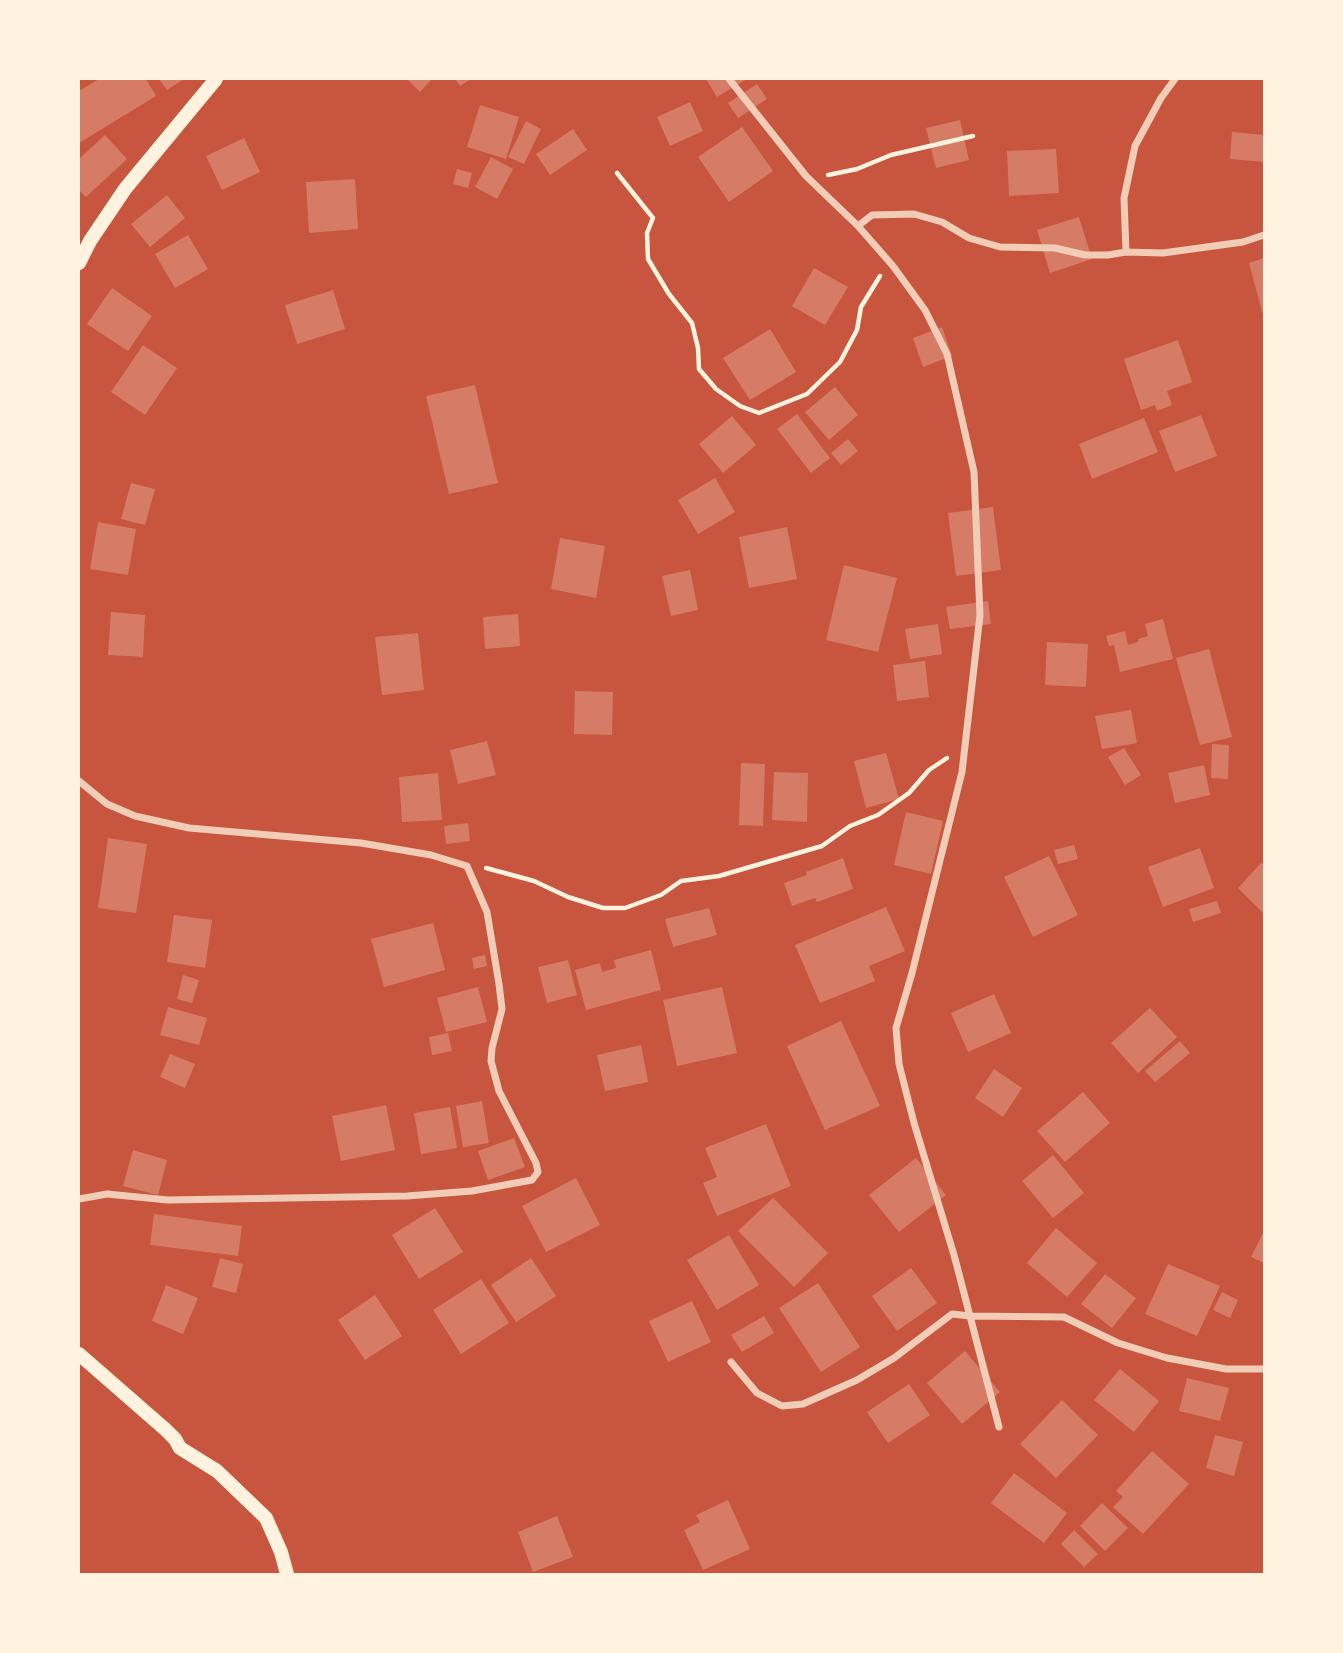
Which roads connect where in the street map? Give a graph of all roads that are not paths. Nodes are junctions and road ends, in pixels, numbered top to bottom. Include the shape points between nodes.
1 (216, 79) edge
2 (729, 79) edge
3 (1175, 79) edge
4 (858, 226) junction
5 (1264, 235) edge
6 (1126, 252) junction
7 (79, 262) edge
8 (79, 781) edge
9 (79, 1199) edge
10 (970, 1316) junction
11 (79, 1354) edge
12 (731, 1362) dead end
13 (1264, 1369) edge
14 (999, 1427) dead end
15 (286, 1574) edge

1 - 7 main road via 125,189
2 - 4 street via 806,176
3 - 6 street via 1135,146 1124,198
4 - 6 street via 872,215 914,214 1000,247 1055,248 1085,255
4 - 10 street via 925,310 947,354 974,472 980,615 962,772 896,1028 914,1123
5 - 6 street via 1163,253
8 - 9 street via 107,804 135,816 189,828 361,843 467,866 486,912 499,984 502,1009 491,1061 499,1091 537,1172 532,1180 407,1196 167,1200 107,1194
10 - 12 street via 952,1314 857,1380 803,1404 782,1406 757,1393
10 - 13 street via 1064,1317 1118,1343 1167,1358 1226,1369
10 - 14 street
11 - 15 main road via 175,1438 180,1448 217,1471 266,1518

